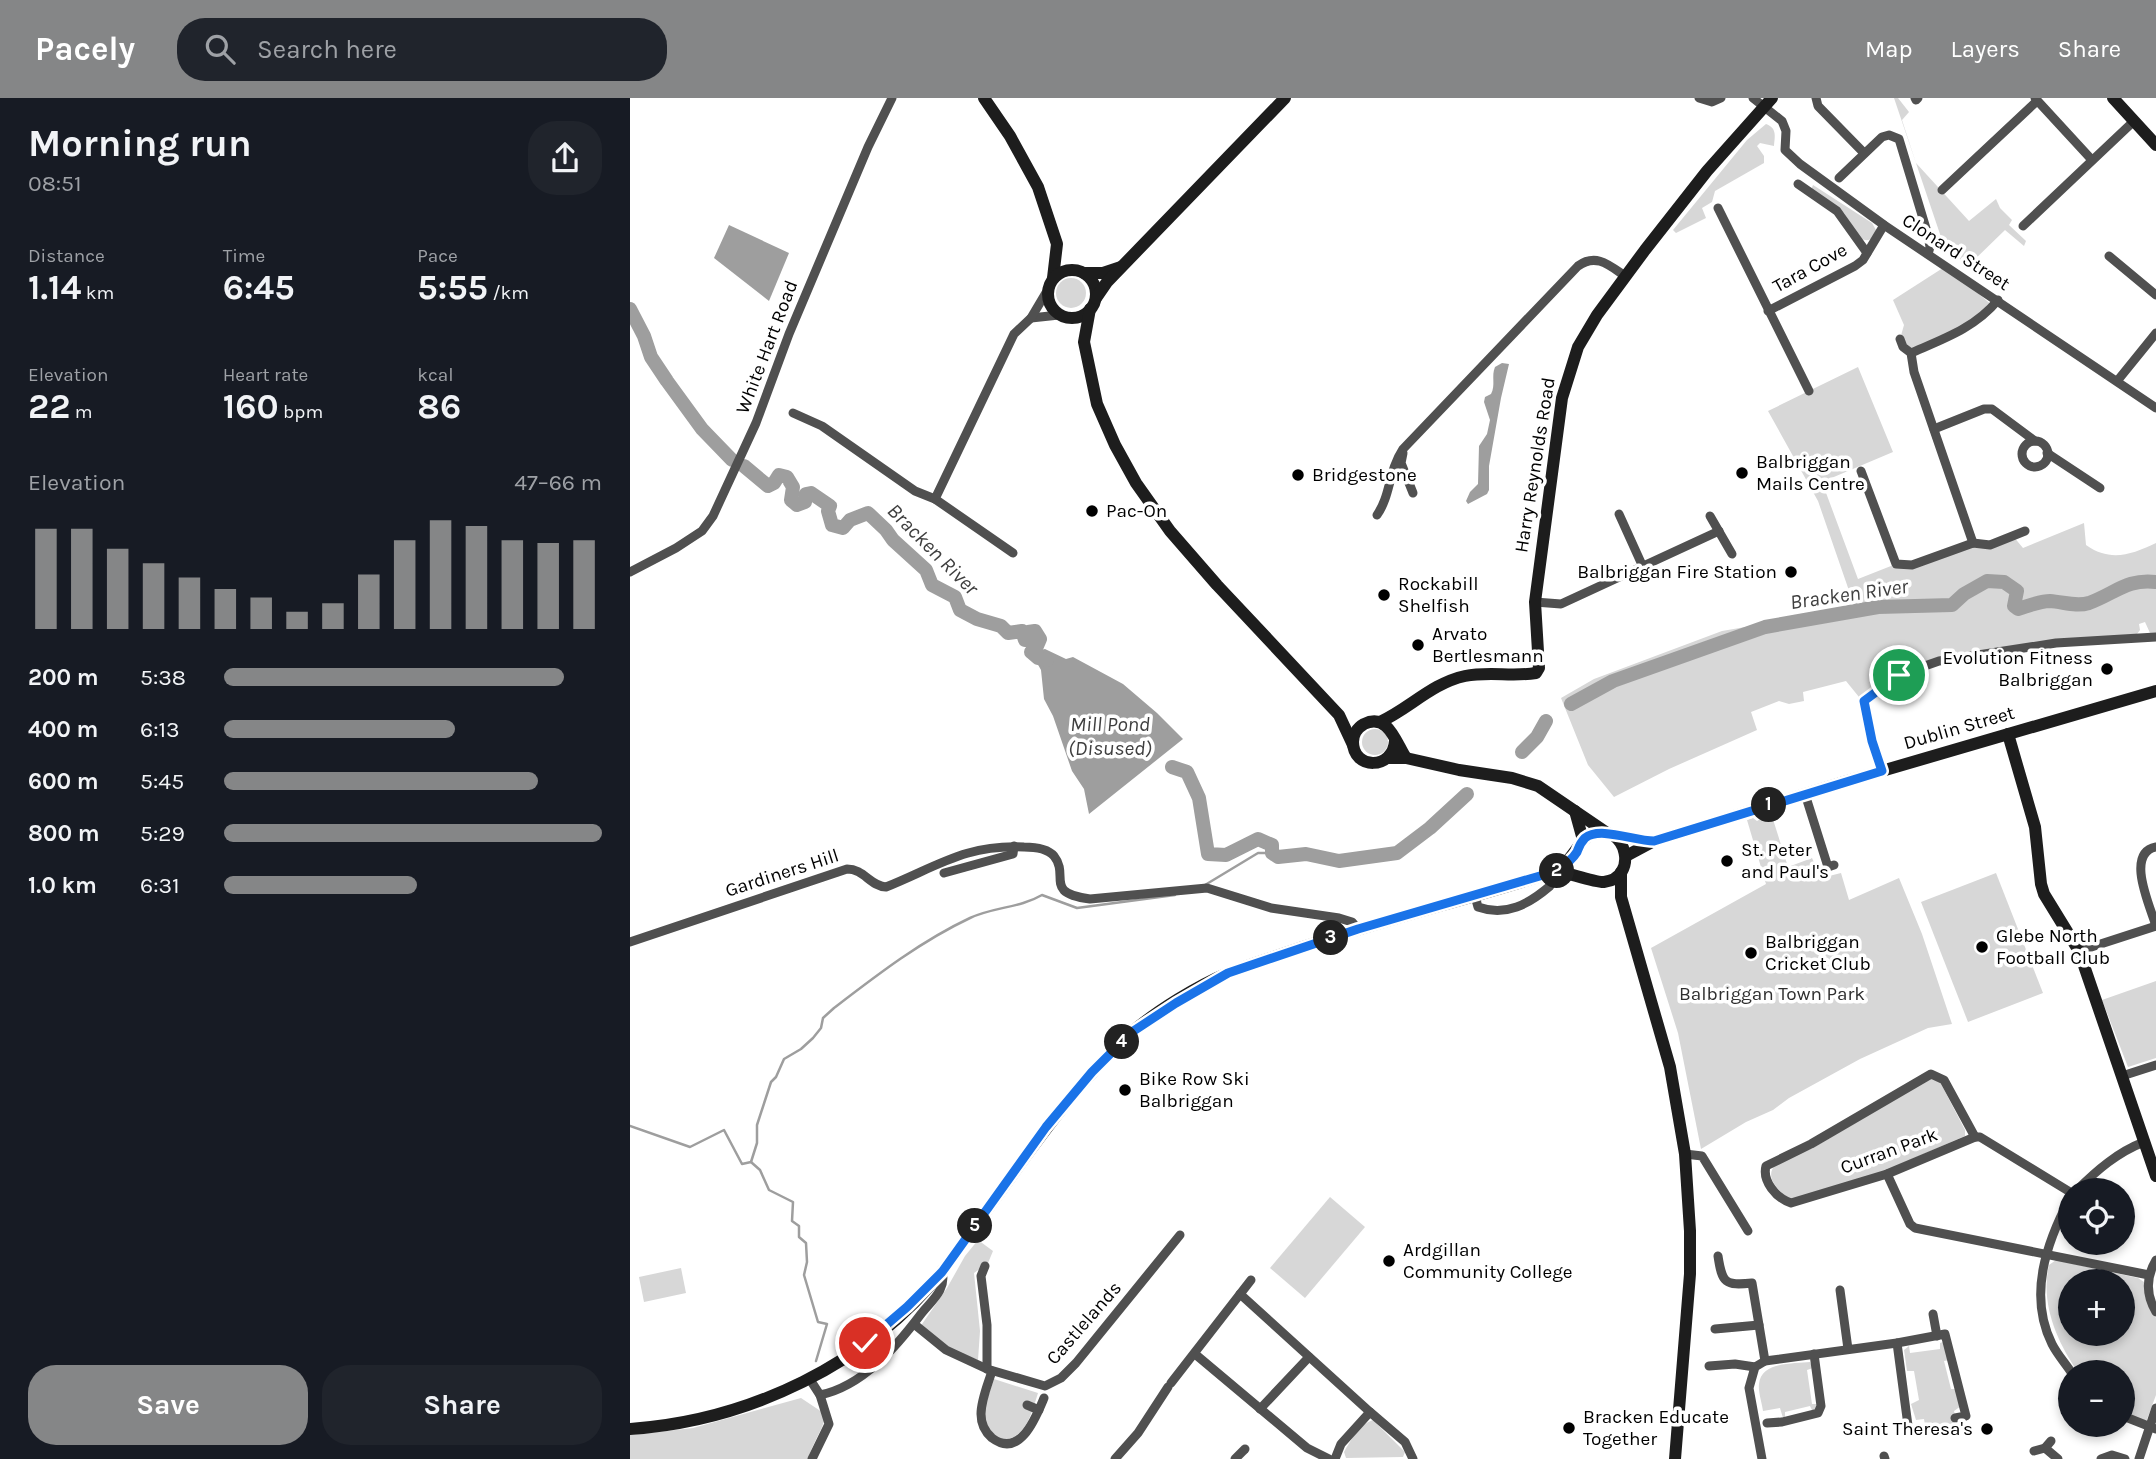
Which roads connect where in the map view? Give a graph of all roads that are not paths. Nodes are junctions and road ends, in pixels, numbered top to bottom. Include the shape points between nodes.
1 (892, 98) edge
2 (984, 98) edge
3 (1285, 98) edge
4 (1699, 98) edge
5 (1721, 98) edge
6 (1753, 98) edge
7 (1816, 98) edge
8 (2113, 98) edge
9 (2036, 99) edge
10 (1768, 102) edge
11 (2134, 121) junction
12 (2156, 145) edge
13 (1864, 153) junction
14 (2092, 160) junction
15 (1839, 178) dead end
16 (1798, 184) dead end
17 (1942, 190) dead end
18 (1718, 208) dead end
19 (1884, 225) junction
20 (2023, 226) dead end
21 (1057, 244) junction
22 (1867, 253) junction
23 (1928, 254) junction
24 (2109, 256) dead end
25 (1125, 265) junction
26 (1081, 271) junction
27 (1625, 276) junction
28 (1053, 278) junction
29 (1047, 291) junction
30 (2156, 295) edge
31 (1998, 300) junction
32 (1093, 304) junction
33 (1768, 311) junction
34 (1064, 316) junction
35 (1031, 318) junction
36 (2156, 333) edge
37 (1900, 339) dead end
38 (1084, 342) junction
39 (1910, 353) junction
40 (2118, 380) junction
41 (1809, 391) dead end
42 (2156, 408) edge
43 (793, 413) dead end
44 (1934, 429) junction
45 (2035, 442) junction
46 (1405, 448) junction
47 (2048, 453) junction
48 (1861, 471) dead end
49 (2100, 488) dead end
50 (1413, 493) dead end
51 (934, 499) junction
52 (1619, 514) dead end
53 (1377, 515) dead end
54 (1710, 516) dead end
55 (1719, 531) junction
56 (2025, 531) dead end
57 (1973, 543) junction
58 (1013, 553) dead end
59 (1732, 554) dead end
60 (1643, 567) junction
61 (630, 572) edge
62 (1535, 602) junction
63 (2143, 625) dead end
64 (2156, 637) edge
65 (2145, 638) junction
66 (2156, 691) edge
67 (1398, 714) junction
68 (1339, 715) junction
69 (1380, 722) junction
70 (1366, 723) junction
71 (2008, 734) junction
72 (1394, 738) junction
73 (1353, 745) junction
74 (1388, 758) junction
75 (1406, 758) junction
76 (1882, 771) junction
77 (1805, 794) junction
78 (1575, 811) junction
79 (1611, 835) junction
80 (1654, 841) junction
81 (1014, 846) junction
82 (1580, 846) junction
83 (2156, 847) edge
84 (1626, 856) junction
85 (1834, 865) dead end
86 (1553, 872) junction
87 (1621, 872) junction
88 (944, 873) dead end
89 (1587, 878) junction
90 (1601, 882) junction
91 (1475, 896) junction
92 (1624, 908) junction
93 (2156, 926) edge
94 (1358, 929) junction
95 (630, 942) edge
96 (2079, 951) junction
97 (2156, 1065) edge
98 (2122, 1076) junction
99 (1975, 1137) junction
100 (2144, 1142) junction
101 (1685, 1154) junction
102 (1887, 1174) junction
103 (2156, 1176) edge
104 (2091, 1178) edge
105 (2058, 1185) edge
106 (2058, 1220) edge
107 (1748, 1231) dead end
108 (1180, 1234) dead end
109 (2045, 1254) junction
110 (1718, 1256) dead end
111 (2156, 1260) edge
112 (942, 1272) junction
113 (979, 1272) dead end
114 (2149, 1275) junction
115 (1251, 1280) dead end
116 (1840, 1290) dead end
117 (1240, 1294) junction
118 (2156, 1311) edge
119 (1933, 1314) dead end
120 (914, 1324) junction
121 (1759, 1325) junction
122 (1715, 1329) dead end
123 (1937, 1336) junction
124 (1897, 1343) junction
125 (1848, 1349) junction
126 (1195, 1354) junction
127 (1814, 1354) junction
128 (1309, 1357) junction
129 (2063, 1360) edge
130 (1765, 1361) junction
131 (1709, 1366) dead end
132 (1755, 1367) junction
133 (989, 1370) junction
134 (810, 1378) junction
135 (820, 1395) junction
136 (1044, 1398) dead end
137 (1027, 1405) dead end
138 (2156, 1408) edge
139 (1260, 1409) junction
140 (1039, 1410) junction
141 (1370, 1412) junction
142 (1955, 1418) dead end
143 (2135, 1421) edge
144 (1767, 1423) dead end
145 (2153, 1428) edge
146 (630, 1429) edge
147 (1920, 1430) dead end
148 (1245, 1449) dead end
149 (2034, 1451) dead end
150 (812, 1459) edge
151 (1115, 1459) edge
152 (1236, 1459) edge
153 (1329, 1459) edge
154 (1335, 1459) edge
155 (1413, 1459) edge
156 (1675, 1459) edge
157 (1762, 1459) edge
158 (2059, 1459) edge
159 (2101, 1459) edge
160 (2124, 1459) edge
161 (2139, 1459) edge

1 - 61 street, White Hart Road via 713,516 702,531
2 - 21 street via 1033,177
3 - 25 street
4 - 5 street via 1707,102
6 - 10 street, Clonard Street
7 - 13 street via 1818,106
8 - 11 street
9 - 14 street
9 - 17 street via 1955,183
10 - 19 street, Clonard Street via 1785,126 1788,155
10 - 27 street, Harry Reynolds Road
11 - 12 street
11 - 14 street
13 - 15 street
13 - 23 street via 1886,135 1899,139 1928,235
14 - 20 street
16 - 22 street, Tara Cove via 1838,211
18 - 33 street, Tara Cove
19 - 22 street, Tara Cove
19 - 23 street, Clonard Street
21 - 26 street
21 - 28 street
22 - 33 street, Tara Cove via 1855,266
23 - 31 street, Clonard Street
24 - 30 street
25 - 26 street via 1103,273
25 - 32 street
26 - 28 street via 1065,270
26 - 32 street via 1094,284
27 - 46 street via 1600,260 1578,266
27 - 62 street, Harry Reynolds Road via 1584,335 1566,378
28 - 29 street
29 - 34 street via 1050,304
29 - 35 street
31 - 39 street via 1971,326
31 - 40 street, Clonard Street
32 - 34 street via 1080,317
32 - 38 street
33 - 41 street, Tara Cove
34 - 35 street
34 - 38 street
35 - 51 street via 1014,334
36 - 40 street
37 - 39 street
38 - 68 street via 1097,404 1136,483 1217,585
39 - 44 street
40 - 42 street, Clonard Street
43 - 51 street via 822,426 915,491
44 - 45 street via 1992,409
44 - 57 street
45 - 47 street via 2042,443
45 - 47 street via 2024,448 2026,464 2038,466
46 - 50 street via 1401,463
46 - 53 street via 1392,467 1387,496
47 - 49 street
48 - 57 street via 1896,564 1912,565
51 - 58 street
52 - 60 street
54 - 55 street
55 - 59 street
55 - 60 street
56 - 57 street via 1990,545
60 - 62 street via 1561,604
62 - 67 street, Harry Reynolds Road via 1536,673 1463,677 1422,695
63 - 65 street
64 - 65 street
65 - 76 street via 2056,643 1939,661 1899,675 1864,701
66 - 71 street, Dublin Street
67 - 69 street, Harry Reynolds Road
67 - 72 street
68 - 70 street
68 - 73 street
69 - 70 street
69 - 72 street
70 - 73 street via 1356,732
71 - 76 street, Dublin Street
71 - 96 street via 2035,827 2044,894
72 - 74 street
72 - 75 street
73 - 74 street via 1364,761 1377,763
74 - 75 street
75 - 78 street via 1538,786
76 - 77 street, Dublin Street
77 - 80 street, Dublin Street
77 - 85 street via 1828,867
78 - 79 street
78 - 82 street
79 - 80 street, Dublin Street
79 - 82 street via 1594,833
79 - 84 street
80 - 84 street, Dublin Street
81 - 88 street via 1013,853
81 - 94 street, Gardiners Hill via 1047,851 1055,857 1062,887 1074,897 1090,900 1204,888 1271,908 1339,918
81 - 95 street, Gardiners Hill via 973,850 886,887 872,883 862,872 847,869
82 - 86 street via 1567,864
82 - 89 street via 1578,867
83 - 93 street via 2140,858 2139,870
84 - 87 street
86 - 89 street
86 - 91 street
86 - 91 street via 1550,886 1520,907 1485,909 1478,907
87 - 90 street
87 - 92 street
89 - 90 street
90 - 92 street
91 - 94 street
92 - 101 street via 1670,1067
93 - 96 street
94 - 112 street via 1228,973 1132,1032 1046,1127
96 - 98 street
97 - 98 street
98 - 100 street
99 - 102 street, Curran Park
99 - 102 street, Curran Park via 1944,1080 1931,1074 1811,1144 1774,1160 1765,1173 1772,1190 1791,1203
99 - 105 street
100 - 103 street
100 - 104 street via 2130,1147
101 - 107 street via 1702,1156
101 - 156 street via 1690,1274
102 - 109 street via 1915,1228
106 - 109 street
108 - 133 street, Castlelands via 1061,1378 1045,1386
109 - 114 street
109 - 129 street via 2040,1303 2052,1344
110 - 121 street via 1725,1281 1752,1283
111 - 114 street
112 - 120 street via 940,1291
112 - 134 street via 886,1326
113 - 133 street
114 - 118 street via 2150,1299
115 - 117 street
116 - 125 street
117 - 126 street
117 - 128 street
119 - 123 street
120 - 133 street, Castlelands via 946,1350
120 - 135 street via 870,1369 842,1388
121 - 122 street
121 - 130 street
123 - 124 street
123 - 142 street via 1945,1334 1966,1416
124 - 125 street
124 - 147 street via 1909,1433
125 - 127 street
126 - 139 street
126 - 151 street
127 - 130 street
127 - 144 street via 1818,1413
128 - 139 street
128 - 141 street
130 - 132 street
131 - 132 street
132 - 157 street via 1749,1388
133 - 140 street via 981,1414 993,1439 1010,1444 1020,1440
134 - 135 street
134 - 146 street via 732,1410 671,1425
135 - 150 street via 829,1424
136 - 140 street
137 - 140 street
138 - 145 street
139 - 153 street via 1307,1448
141 - 154 street via 1341,1444
141 - 155 street via 1405,1442
143 - 145 street
145 - 161 street
148 - 152 street
149 - 158 street via 2048,1445
159 - 160 street via 2112,1455

